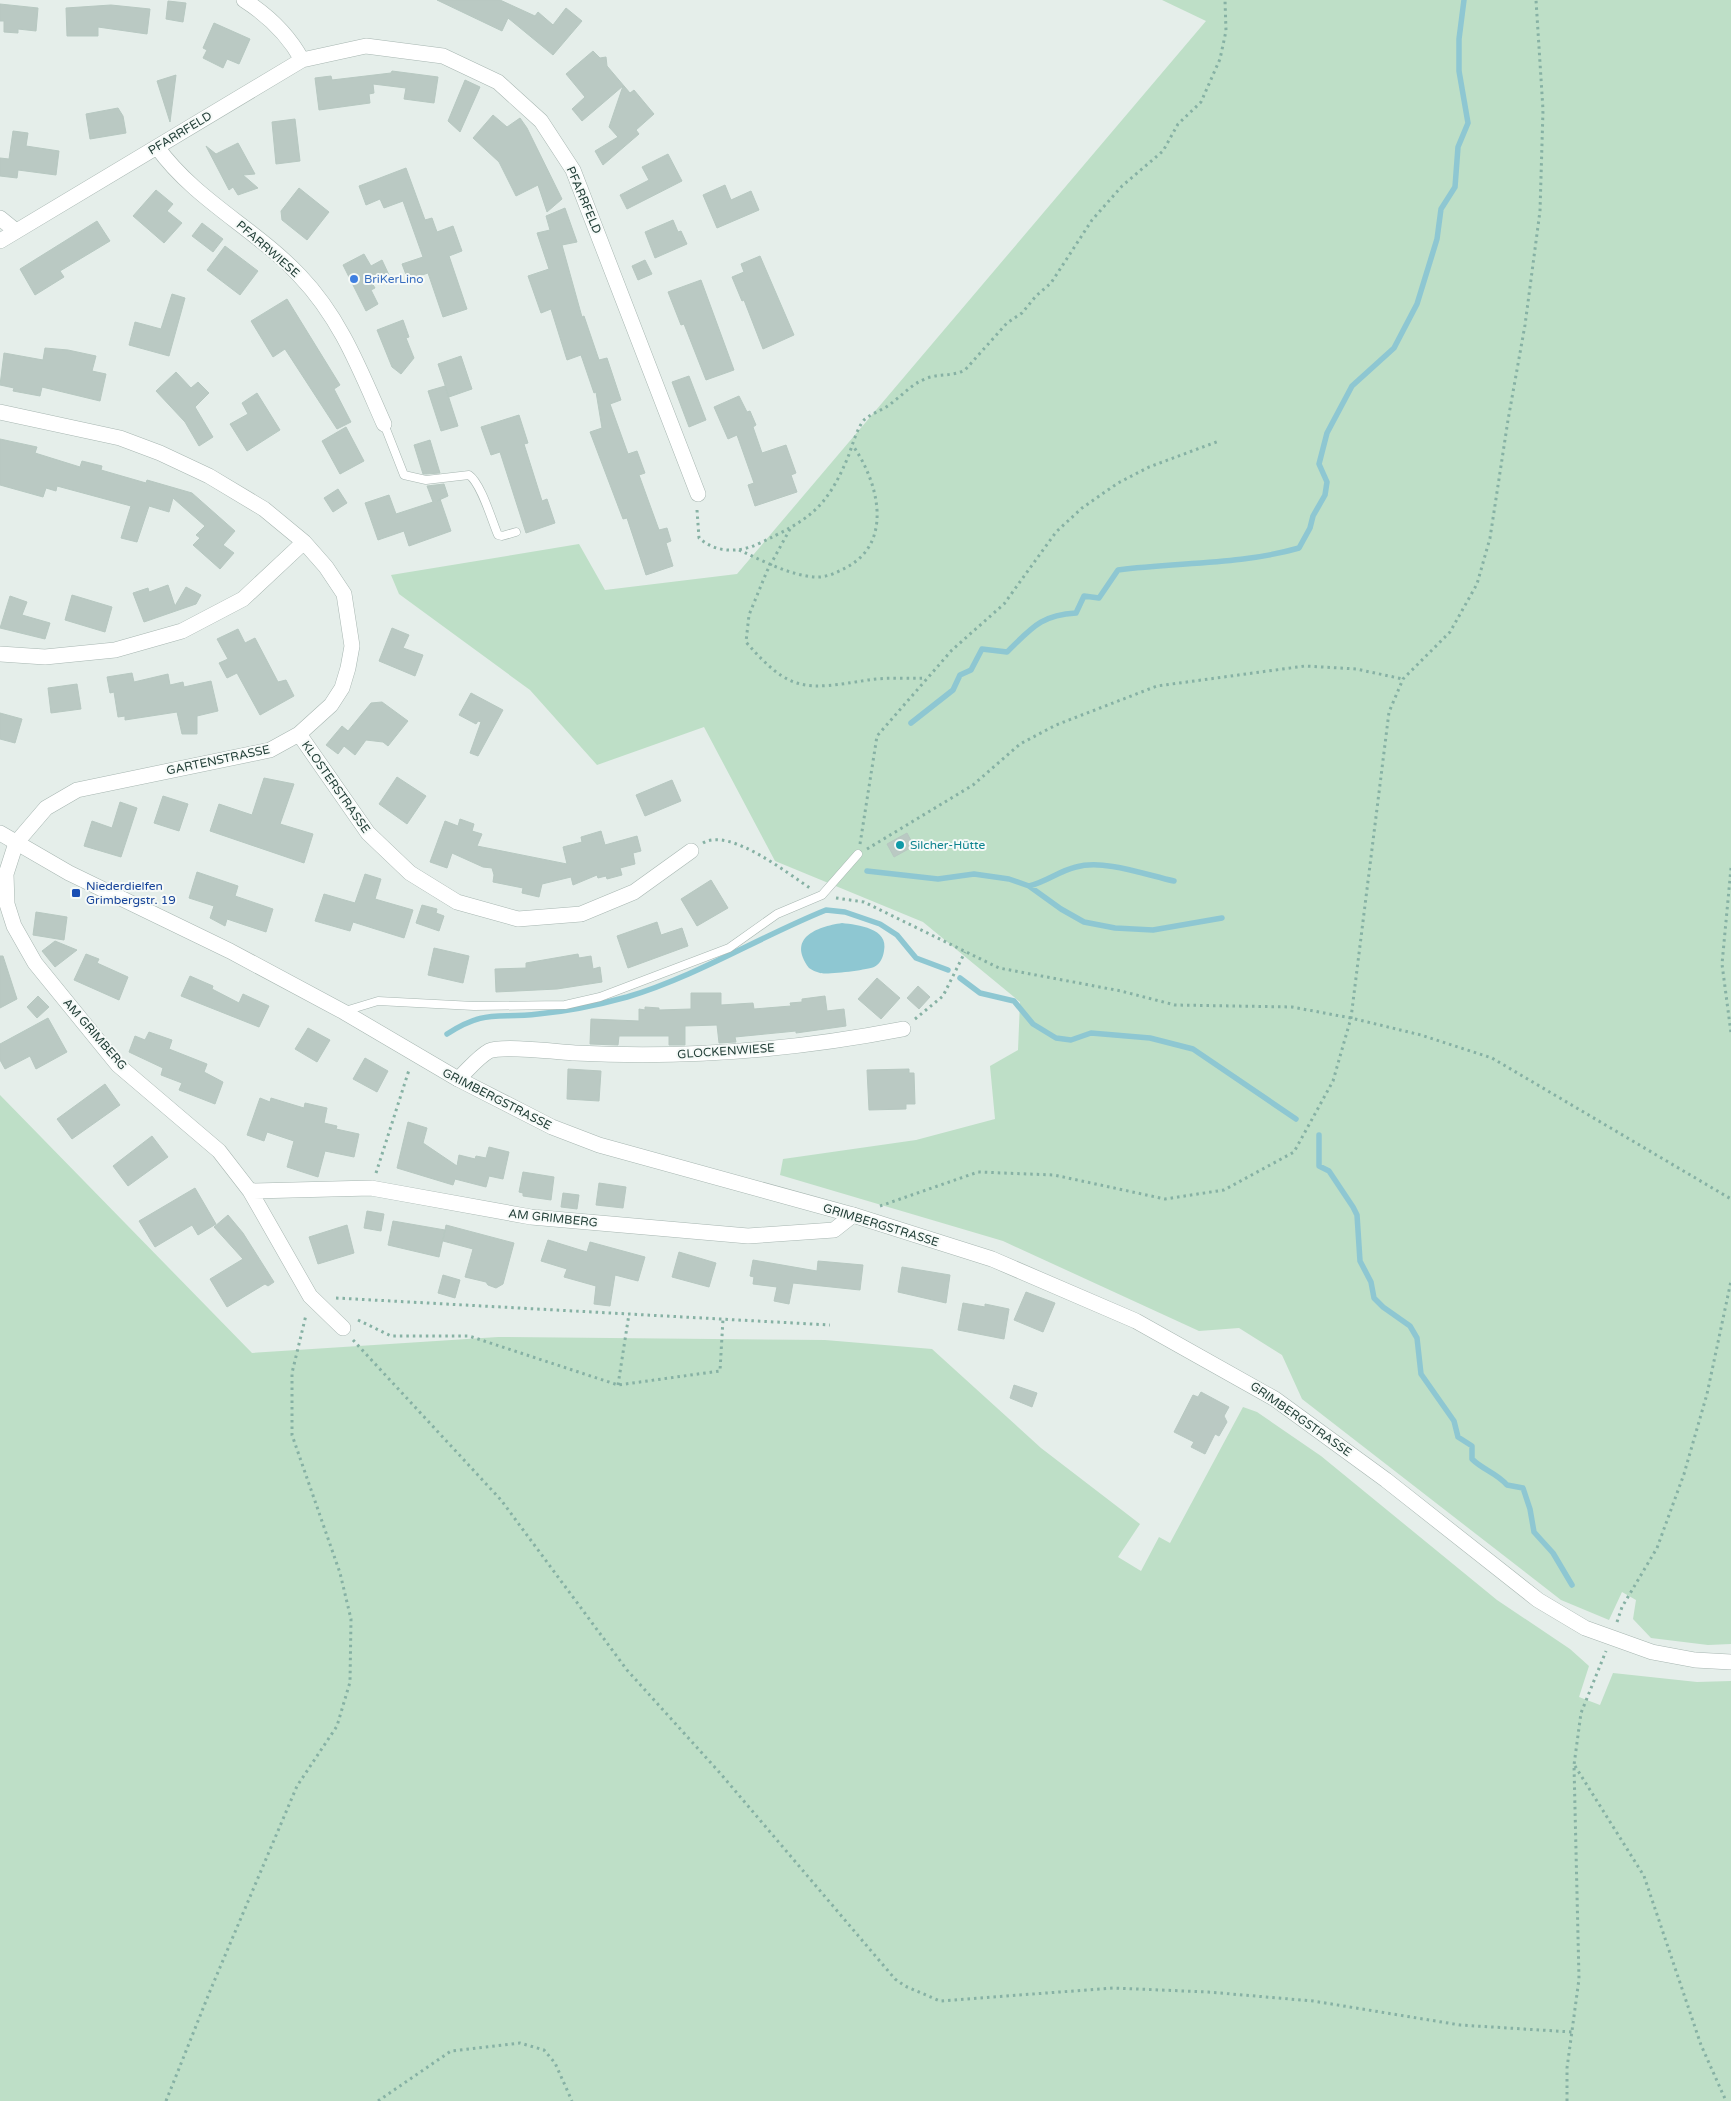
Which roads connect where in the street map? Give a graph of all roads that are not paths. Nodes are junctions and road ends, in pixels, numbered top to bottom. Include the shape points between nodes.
1 (244, 0) edge
2 (302, 60) junction
3 (157, 147) junction
4 (0, 218) edge
5 (16, 231) junction
6 (0, 241) edge
7 (0, 412) edge
8 (384, 424) joint
9 (698, 494) road end
10 (516, 532) dead end
11 (304, 542) junction
12 (0, 654) edge
13 (299, 734) junction
14 (0, 833) edge
15 (16, 843) junction
16 (691, 851) road end
17 (858, 854) road end
18 (344, 1012) junction
19 (903, 1029) road end
20 (458, 1079) junction
21 (250, 1191) junction
22 (853, 1215) junction
23 (347, 1322) road end
24 (1731, 1662) edge

1 - 2 street via 278,24
2 - 3 street, PFARRFELD
2 - 9 street, PFARRFELD via 366,46 443,56 498,82 541,121 574,170
3 - 5 street, PFARRFELD
3 - 8 street, PFARRWIESE via 188,184 286,262 314,292 344,334
4 - 5 street
5 - 6 street, PFARRFELD
7 - 11 street, GARTENSTRASSE via 120,438 160,452 209,476 264,510
8 - 10 lane via 404,475 426,480 469,475 498,535
11 - 12 street via 243,599 182,631 115,650 45,656
11 - 13 street, GARTENSTRASSE via 344,594 352,646 342,688 331,705
13 - 15 street, GARTENSTRASSE via 270,750 77,790 46,808
13 - 16 street, KLOSTERSTRASSE via 368,833 410,873 457,902 518,918 581,914 634,892
14 - 15 street, GRIMBERGSTRASSE
15 - 18 street, GRIMBERGSTRASSE via 68,873 230,951
15 - 21 street, AM GRIMBERG via 6,874 8,904 14,926 35,963 118,1065 219,1151
17 - 18 lane via 822,896 777,914 729,948 600,997 565,1006 378,1001
18 - 20 street, GRIMBERGSTRASSE
19 - 20 street, GLOCKENWIESE via 845,1040 735,1053 628,1056 517,1049 489,1051
20 - 22 street, GRIMBERGSTRASSE via 552,1127 599,1145
21 - 22 street, AM GRIMBERG via 371,1188 531,1217 748,1236 834,1230
21 - 23 street, AM GRIMBERG via 310,1296
22 - 24 street, GRIMBERGSTRASSE via 992,1259 1136,1321 1239,1377 1275,1399 1386,1480 1538,1600 1585,1628 1652,1652 1695,1660

